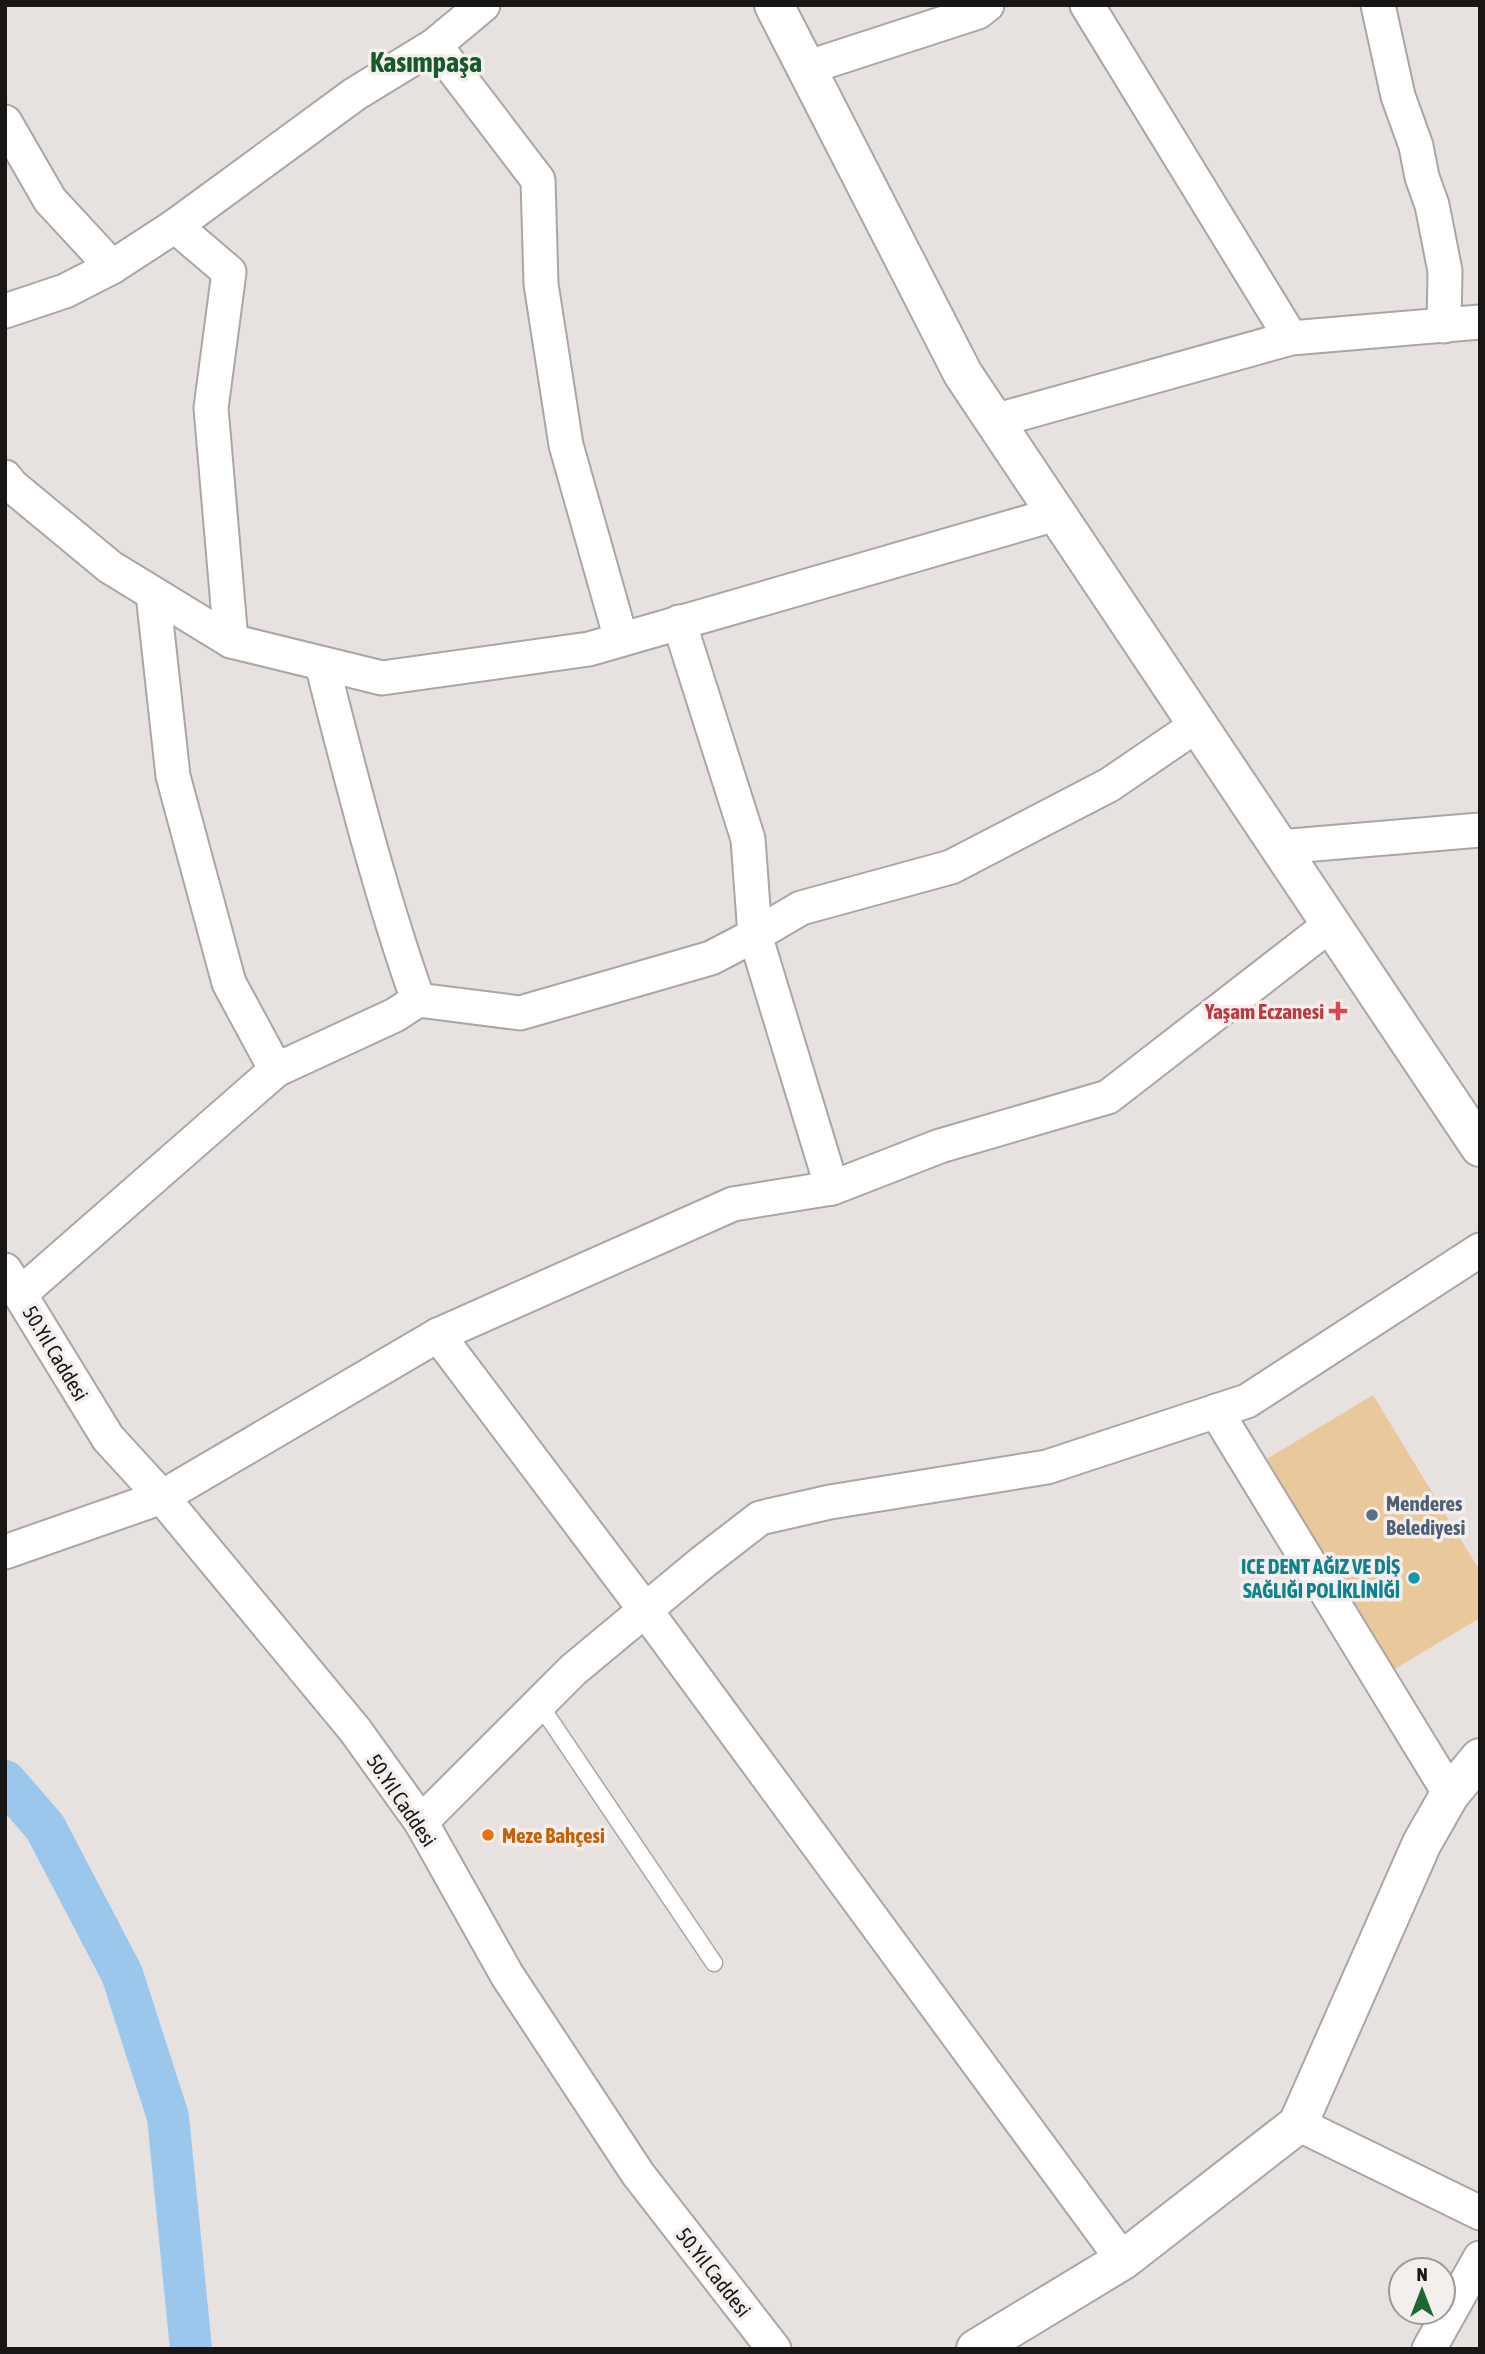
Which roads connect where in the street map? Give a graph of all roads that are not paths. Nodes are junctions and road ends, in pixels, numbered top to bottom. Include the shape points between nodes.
1 (483, 5) edge
2 (774, 5) edge
3 (987, 5) edge
4 (1087, 5) edge
5 (1378, 5) edge
6 (435, 45) junction
7 (806, 68) junction
8 (5, 122) edge
9 (175, 226) junction
10 (112, 267) junction
11 (5, 310) edge
12 (1480, 323) edge
13 (1444, 326) junction
14 (1292, 338) junction
15 (994, 421) junction
16 (5, 477) edge
17 (1056, 514) junction
18 (153, 594) junction
19 (679, 622) junction
20 (621, 639) junction
21 (231, 641) junction
22 (322, 664) junction
23 (1197, 725) junction
24 (1480, 830) edge
25 (1279, 847) junction
26 (1331, 924) junction
27 (755, 935) junction
28 (418, 1000) junction
29 (276, 1070) junction
30 (1480, 1147) edge
31 (832, 1188) junction
32 (1480, 1250) edge
33 (12, 1282) edge
34 (438, 1335) junction
35 (1216, 1411) junction
36 (162, 1497) junction
37 (5, 1552) edge
38 (646, 1611) junction
39 (540, 1704) junction
40 (1480, 1758) edge
41 (1450, 1794) junction
42 (421, 1822) junction
43 (714, 1963) dead end
44 (1298, 2124) junction
45 (1480, 2213) edge
46 (1480, 2258) edge
47 (1123, 2260) junction
48 (774, 2349) edge
49 (976, 2349) edge
50 (1429, 2349) edge

1 - 6 street
2 - 7 main road
3 - 7 street via 978,12
4 - 14 street
5 - 13 street via 1398,96 1432,205 1445,271
6 - 9 street via 355,94
6 - 20 street via 538,180 541,284 566,444
7 - 15 main road via 963,374
8 - 10 street via 50,200
9 - 10 street
9 - 21 street via 229,272 211,408
10 - 11 street via 65,290
12 - 13 street
13 - 14 street
14 - 15 street
15 - 17 main road
16 - 18 street via 110,567
17 - 19 street
17 - 23 main road
18 - 21 street
18 - 29 street via 176,789 229,983
19 - 20 street
19 - 27 street via 748,839
20 - 22 street via 589,649 382,678
21 - 22 street
22 - 28 street via 360,811
23 - 25 main road
23 - 27 street via 1109,785 951,867 801,908
24 - 25 street
25 - 26 main road
26 - 30 main road
26 - 31 street via 1108,1097 940,1146
27 - 28 street via 711,958 520,1013
27 - 31 street
28 - 29 street
29 - 33 street
31 - 34 street via 733,1204
32 - 35 street via 1247,1401
33 - 36 street, 50.Yıl Caddesi via 108,1438
34 - 36 street
34 - 38 street
35 - 38 street via 1046,1467 760,1518
35 - 41 street
36 - 37 street
36 - 42 street, 50.Yıl Caddesi via 355,1730
38 - 39 street via 573,1670
38 - 47 street
39 - 42 street
39 - 43 lane
40 - 41 main road
41 - 44 main road via 1422,1843
42 - 48 street, 50.Yıl Caddesi via 507,1975 638,2174
44 - 45 street
44 - 47 main road
46 - 50 street
47 - 49 main road

